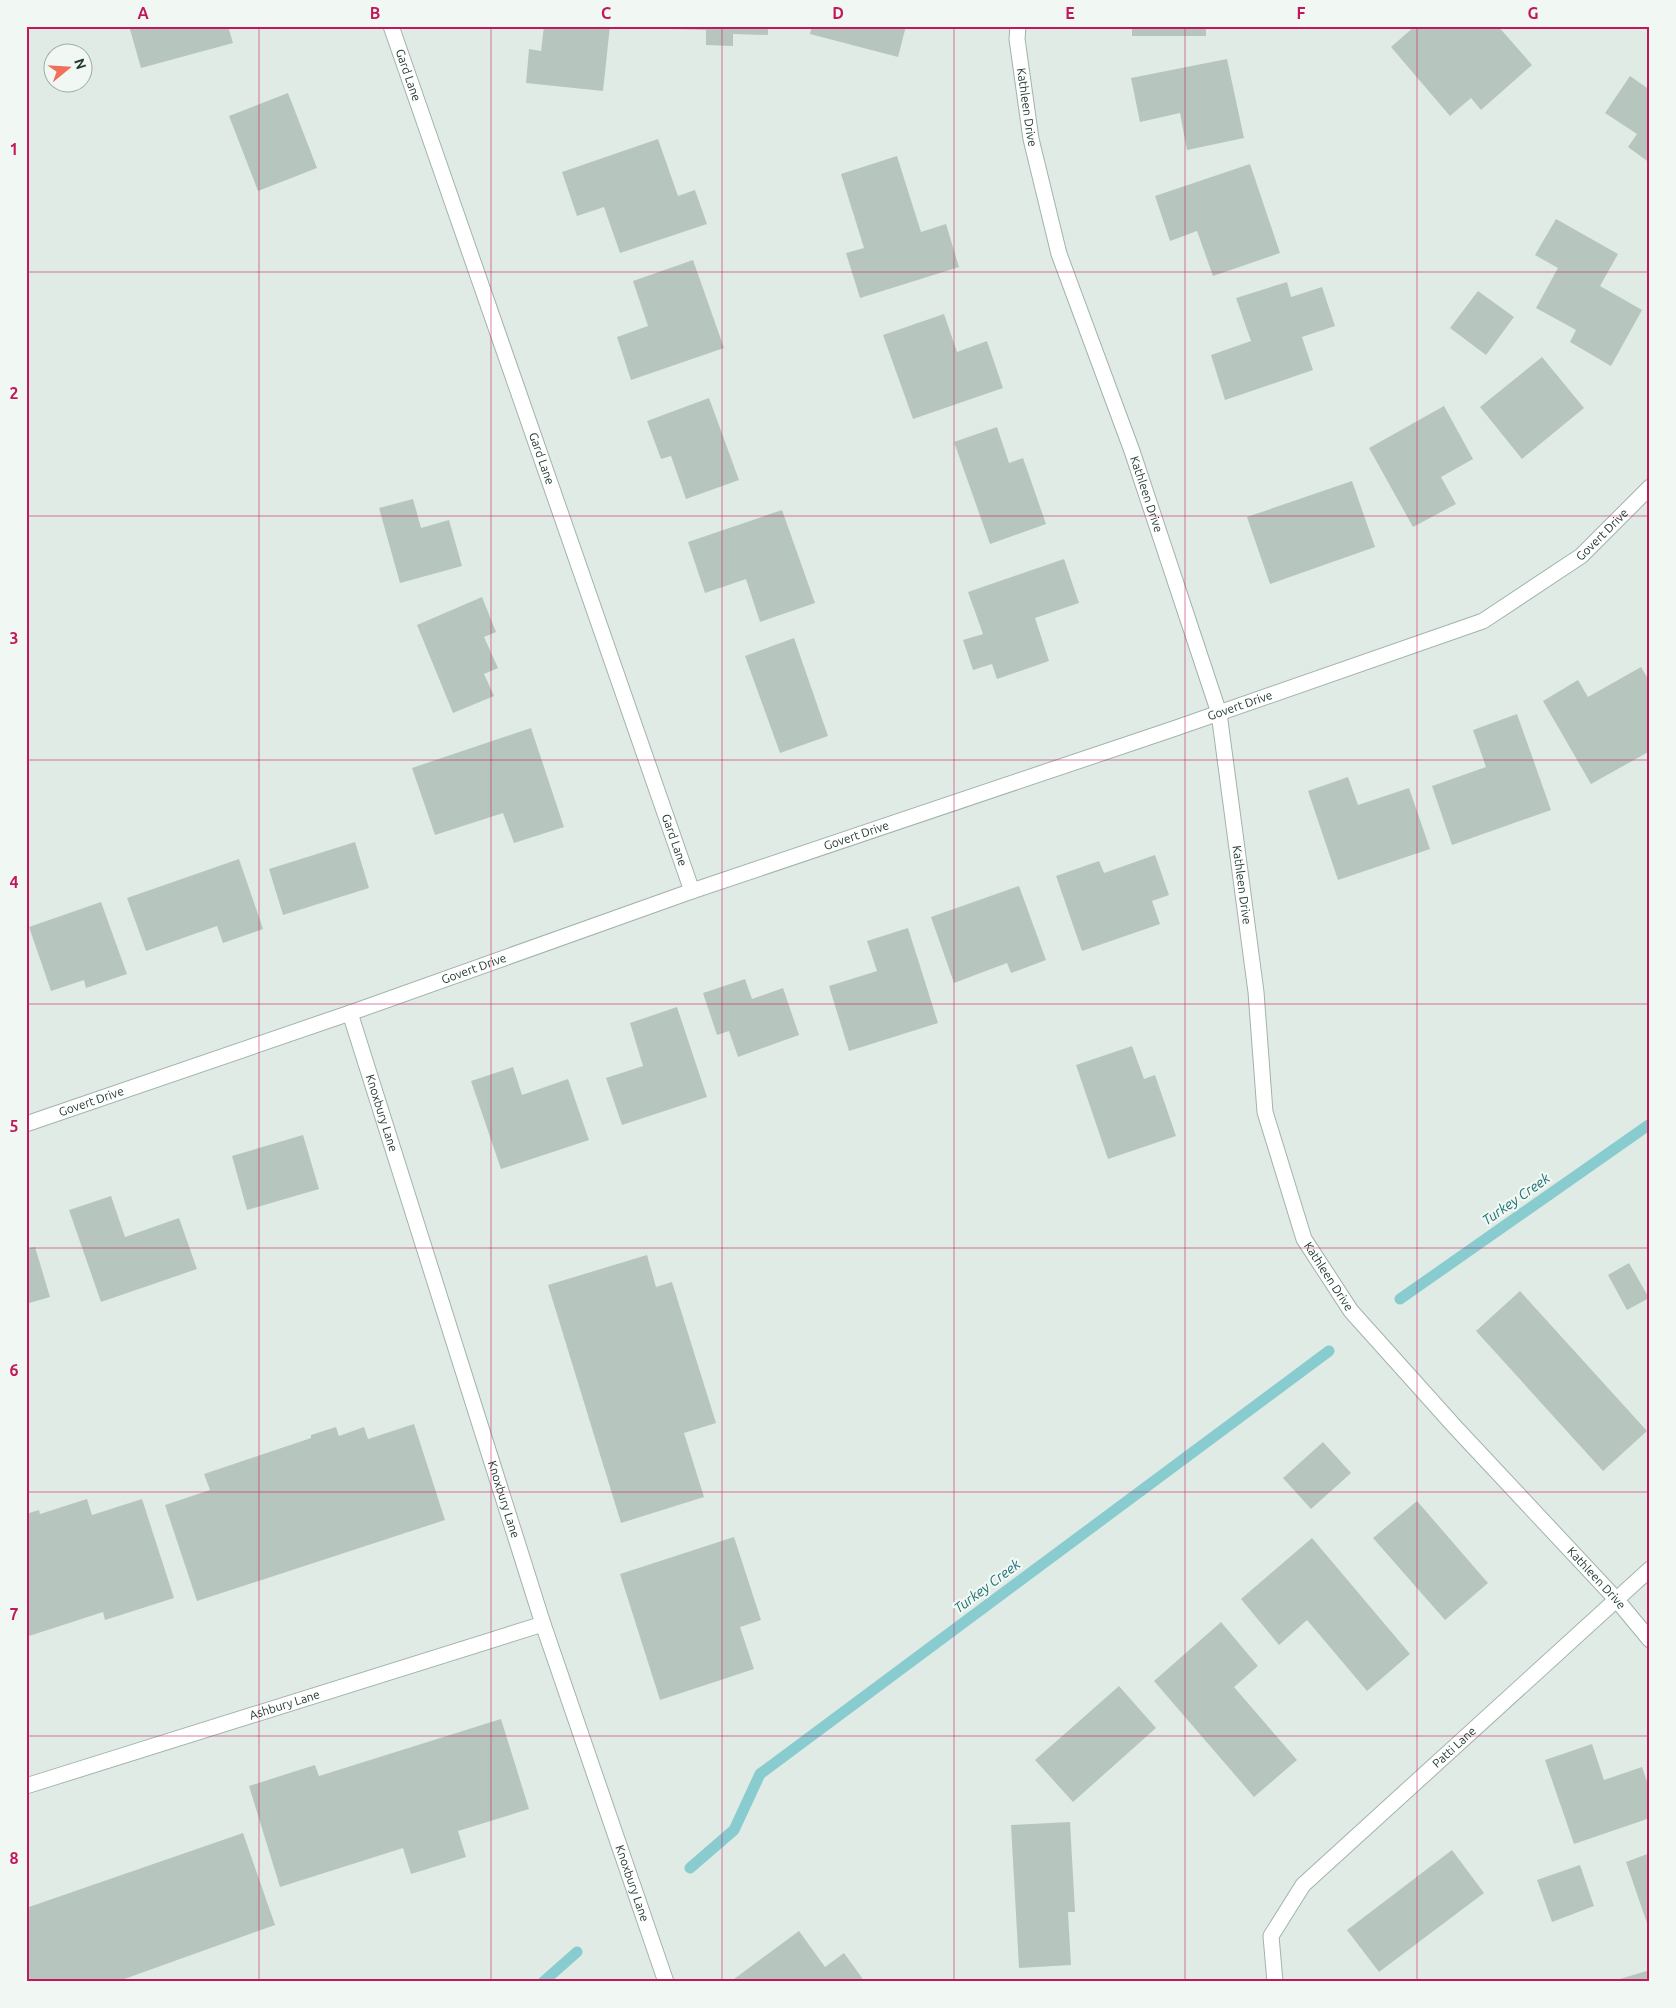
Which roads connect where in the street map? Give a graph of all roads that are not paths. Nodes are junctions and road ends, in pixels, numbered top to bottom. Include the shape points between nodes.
1 (391, 26) edge
2 (1018, 26) edge
3 (1650, 487) edge
4 (1219, 713) junction
5 (692, 891) junction
6 (350, 1013) junction
7 (26, 1124) edge
8 (1650, 1569) edge
9 (1616, 1599) junction
10 (543, 1624) junction
11 (1650, 1640) edge
12 (26, 1786) edge
13 (666, 1982) edge
14 (1275, 1982) edge

1 - 5 street, Gard Lane
2 - 4 street, Kathleen Drive via 1031,139 1059,254 1132,452
3 - 4 street, Govert Drive via 1581,556 1482,621
4 - 5 street, Govert Drive
4 - 9 street, Kathleen Drive via 1256,992 1265,1112 1304,1239 1350,1311
5 - 6 street, Govert Drive
6 - 7 street, Govert Drive
6 - 10 street, Knoxbury Lane
8 - 9 street, Patti Lane
9 - 11 street, Kathleen Drive
9 - 14 street, Patti Lane via 1303,1886 1271,1936
10 - 12 street, Ashbury Lane
10 - 13 street, Knoxbury Lane

